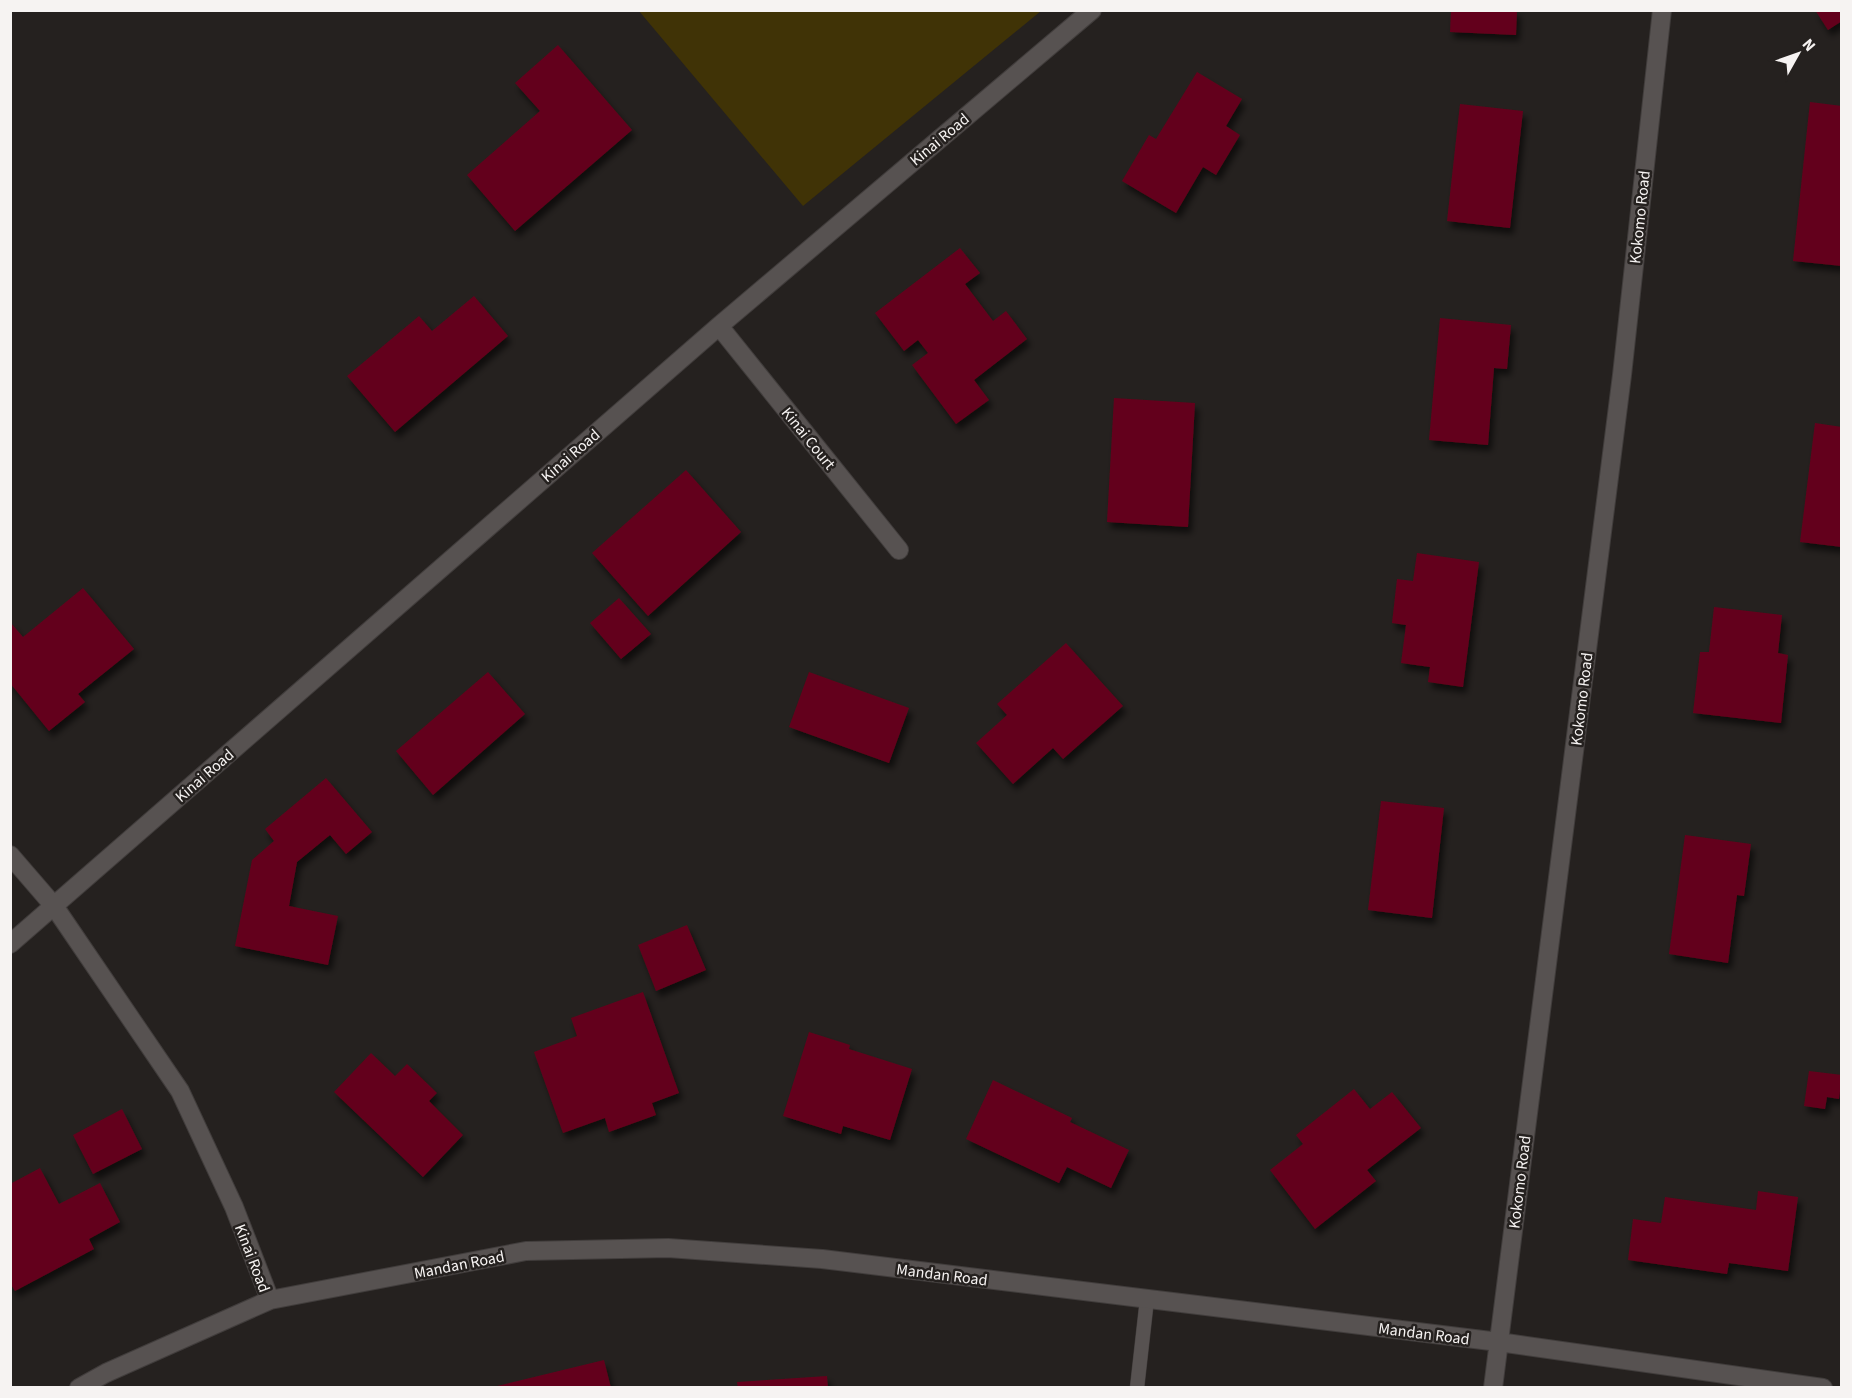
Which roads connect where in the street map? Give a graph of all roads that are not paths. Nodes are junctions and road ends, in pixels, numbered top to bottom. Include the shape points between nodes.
1 (1092, 10) edge
2 (1662, 10) edge
3 (718, 326) junction
4 (899, 550) dead end
5 (10, 855) edge
6 (54, 906) junction
7 (10, 944) edge
8 (1148, 1299) junction
9 (270, 1300) junction
10 (1499, 1342) junction
11 (79, 1388) edge
12 (1137, 1388) edge
13 (1493, 1388) edge
14 (1823, 1388) edge

1 - 3 street, Kinai Road
2 - 10 street, Kokomo Road via 1622,375
3 - 4 street, Kinai Court
3 - 6 street, Kinai Road
5 - 6 street
6 - 7 street, Kinai Road
6 - 9 street, Kinai Road via 180,1091 234,1207
8 - 9 street, Mandan Road via 822,1259 668,1248 526,1251
8 - 10 street, Mandan Road
8 - 12 lane
9 - 11 street, Mandan Road
10 - 13 street, Kokomo Road
10 - 14 street, Mandan Road

